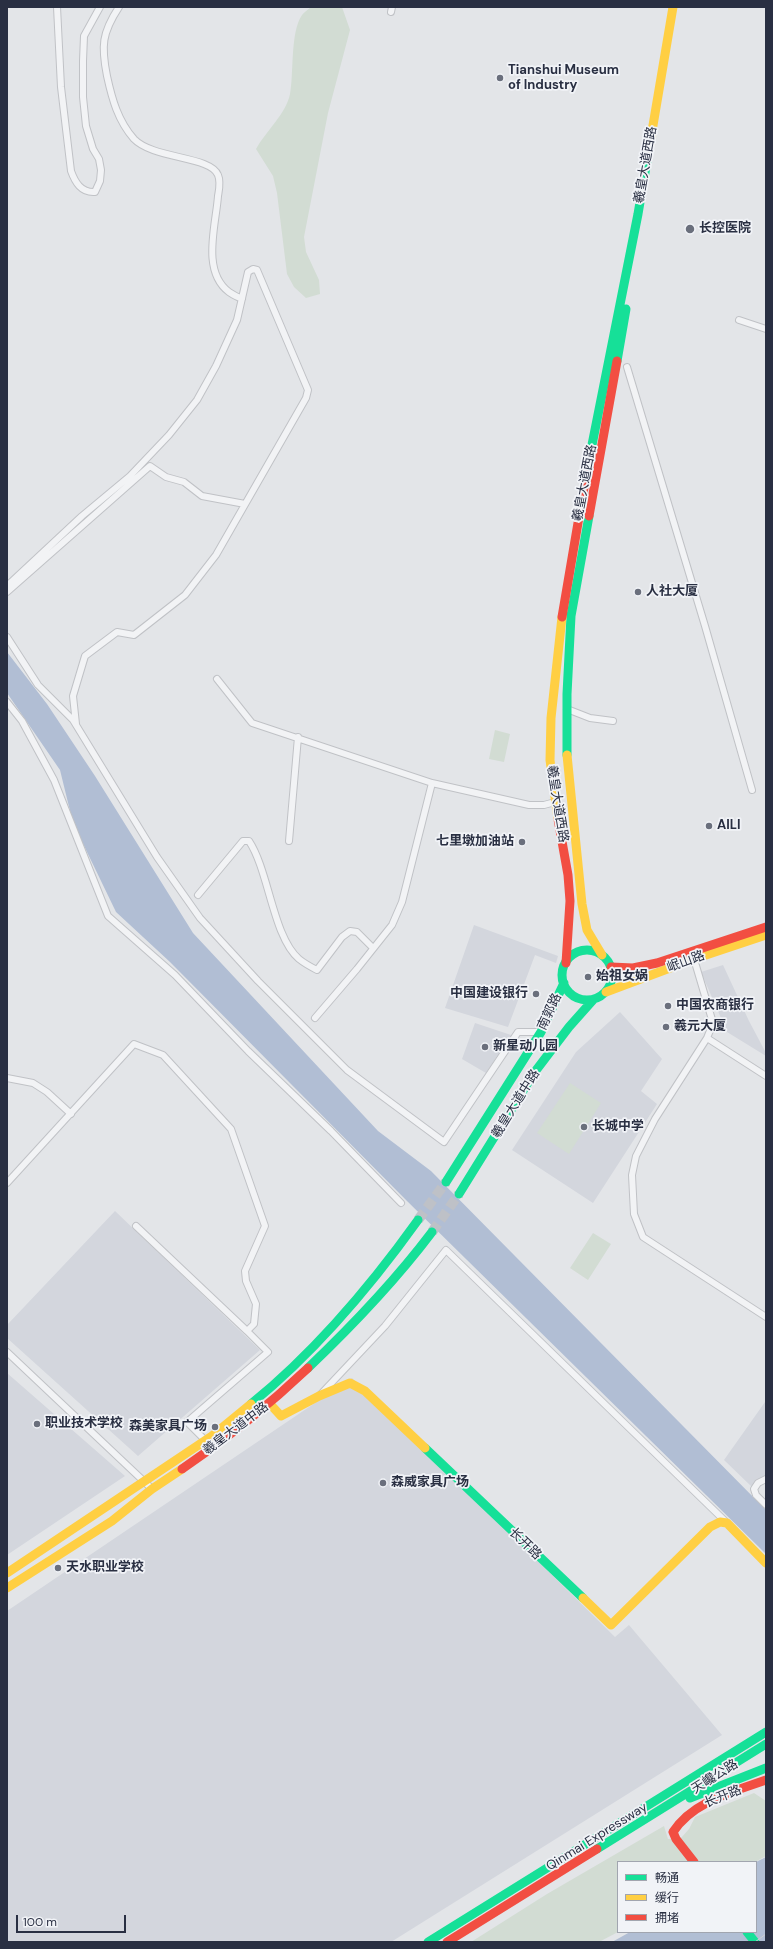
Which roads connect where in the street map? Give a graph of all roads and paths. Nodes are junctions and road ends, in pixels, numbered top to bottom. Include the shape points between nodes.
1 (57, 7) edge
2 (100, 7) edge
3 (119, 7) edge
4 (673, 7) edge
5 (680, 7) edge
6 (242, 299) junction
7 (739, 320) dead end
8 (766, 329) edge
9 (626, 367) dead end
10 (245, 504) junction
11 (7, 586) edge
12 (7, 592) edge
13 (7, 637) edge
14 (217, 679) dead end
15 (7, 702) edge
16 (567, 709) junction
17 (613, 721) dead end
18 (76, 724) junction
19 (298, 737) junction
20 (432, 783) junction
21 (752, 790) dead end
22 (555, 802) junction
23 (289, 841) dead end
24 (198, 895) dead end
25 (766, 927) edge
26 (766, 935) edge
27 (373, 948) junction
28 (602, 955) junction
29 (694, 959) junction
30 (566, 963) junction
31 (611, 967) junction
32 (564, 983) junction
33 (606, 992) junction
34 (593, 1000) junction
35 (315, 1018) dead end
36 (541, 1032) junction
37 (707, 1038) junction
38 (524, 1061) joint
39 (766, 1076) edge
40 (7, 1078) edge
41 (71, 1114) junction
42 (446, 1182) tunnel mouth
43 (7, 1183) edge
44 (459, 1194) tunnel mouth
45 (401, 1203) dead end
46 (418, 1220) tunnel mouth
47 (136, 1226) dead end
48 (432, 1232) tunnel mouth
49 (766, 1317) edge
50 (247, 1331) junction
51 (7, 1352) edge
52 (319, 1396) junction
53 (270, 1404) junction
54 (205, 1441) junction
55 (214, 1448) junction
56 (766, 1479) edge
57 (144, 1481) junction
58 (152, 1489) junction
59 (766, 1505) edge
60 (727, 1523) junction
61 (766, 1563) edge
62 (7, 1573) edge
63 (7, 1588) edge
64 (766, 1732) edge
65 (766, 1744) edge
66 (766, 1768) edge
67 (766, 1780) edge
68 (664, 1809) junction
69 (693, 1861) edge
70 (748, 1933) edge
71 (428, 1942) edge
72 (447, 1942) edge
73 (755, 1942) edge

1 - 2 street via 61,87 71,171 75,182 89,192 95,192 101,170 84,114 84,36
3 - 6 street via 105,30 103,43 103,62 117,113 135,139 144,146 160,153 207,164 216,171 219,182 213,263 224,287
4 - 22 main road, 羲皇大道西路 via 638,214 579,512 562,613 550,718 550,760
5 - 16 main road, 羲皇大道西路 via 571,616
6 - 10 street via 248,272 257,270 308,390 306,398
6 - 11 street via 238,320 216,366 197,400 169,435 130,476 82,516
7 - 8 street
9 - 21 street
10 - 12 street via 202,496 184,482 166,477 150,466
10 - 18 street via 216,555 185,595 134,635 117,632 85,656 74,696
13 - 18 street via 38,685
14 - 19 street via 252,723
15 - 45 street via 22,721 54,780 108,916 175,975
16 - 17 street via 590,718
16 - 28 main road, 羲皇大道西路 via 567,766 582,904 587,930
18 - 36 street via 157,857 200,918 258,981 347,1070 444,1142 518,1032
19 - 20 street
19 - 23 street
20 - 22 street via 529,805
20 - 27 street via 402,902 392,924
22 - 30 main road, 羲皇大道西路 via 570,901
24 - 27 street via 243,841 249,841 284,938 298,958 317,970 342,937 350,931 357,932
25 - 31 main road, 岷山路 via 657,963 633,968
26 - 29 main road, 岷山路
27 - 35 street
28 - 30 main road via 582,951 572,955
28 - 31 main road
29 - 33 main road, 岷山路
29 - 37 street via 713,1023
30 - 32 main road via 562,973
31 - 33 main road via 612,977
32 - 34 main road via 573,996 582,1000
32 - 36 main road, 南郭路
33 - 34 main road
34 - 44 main road, 羲皇大道中路 via 534,1073
36 - 38 main road, 南郭路
37 - 39 street
37 - 49 street via 655,1120 636,1156 632,1175 634,1214 643,1237
38 - 42 main road, 羲皇大道中路
40 - 41 street via 33,1082
41 - 43 street
41 - 50 street via 134,1044 163,1055 231,1129 265,1226 245,1271 246,1281 256,1304 254,1324
46 - 54 main road, 羲皇大道中路 via 398,1248 284,1378
47 - 50 street
48 - 53 main road, 羲皇大道中路 via 412,1259 354,1324
50 - 54 street via 268,1352 187,1422
51 - 57 street
52 - 53 main road, 长开路 via 281,1416
52 - 60 main road, 长开路 via 350,1383 364,1391 611,1625 710,1527 720,1522
52 - 60 street via 385,1326 446,1250
53 - 55 main road, 羲皇大道中路
54 - 55 street
54 - 57 main road, 羲皇大道中路
55 - 58 main road, 羲皇大道中路
56 - 59 street via 758,1483 754,1490
57 - 58 street
57 - 62 main road, 羲皇大道中路
58 - 63 main road, 羲皇大道中路 via 112,1521
60 - 61 main road
64 - 71 main road, Qinmai Expressway
65 - 68 main road, 天巉公路
66 - 68 main road
67 - 69 main road, 长开路 via 693,1810 677,1823 673,1832
68 - 72 main road, Qinmai Expressway
70 - 73 main road

